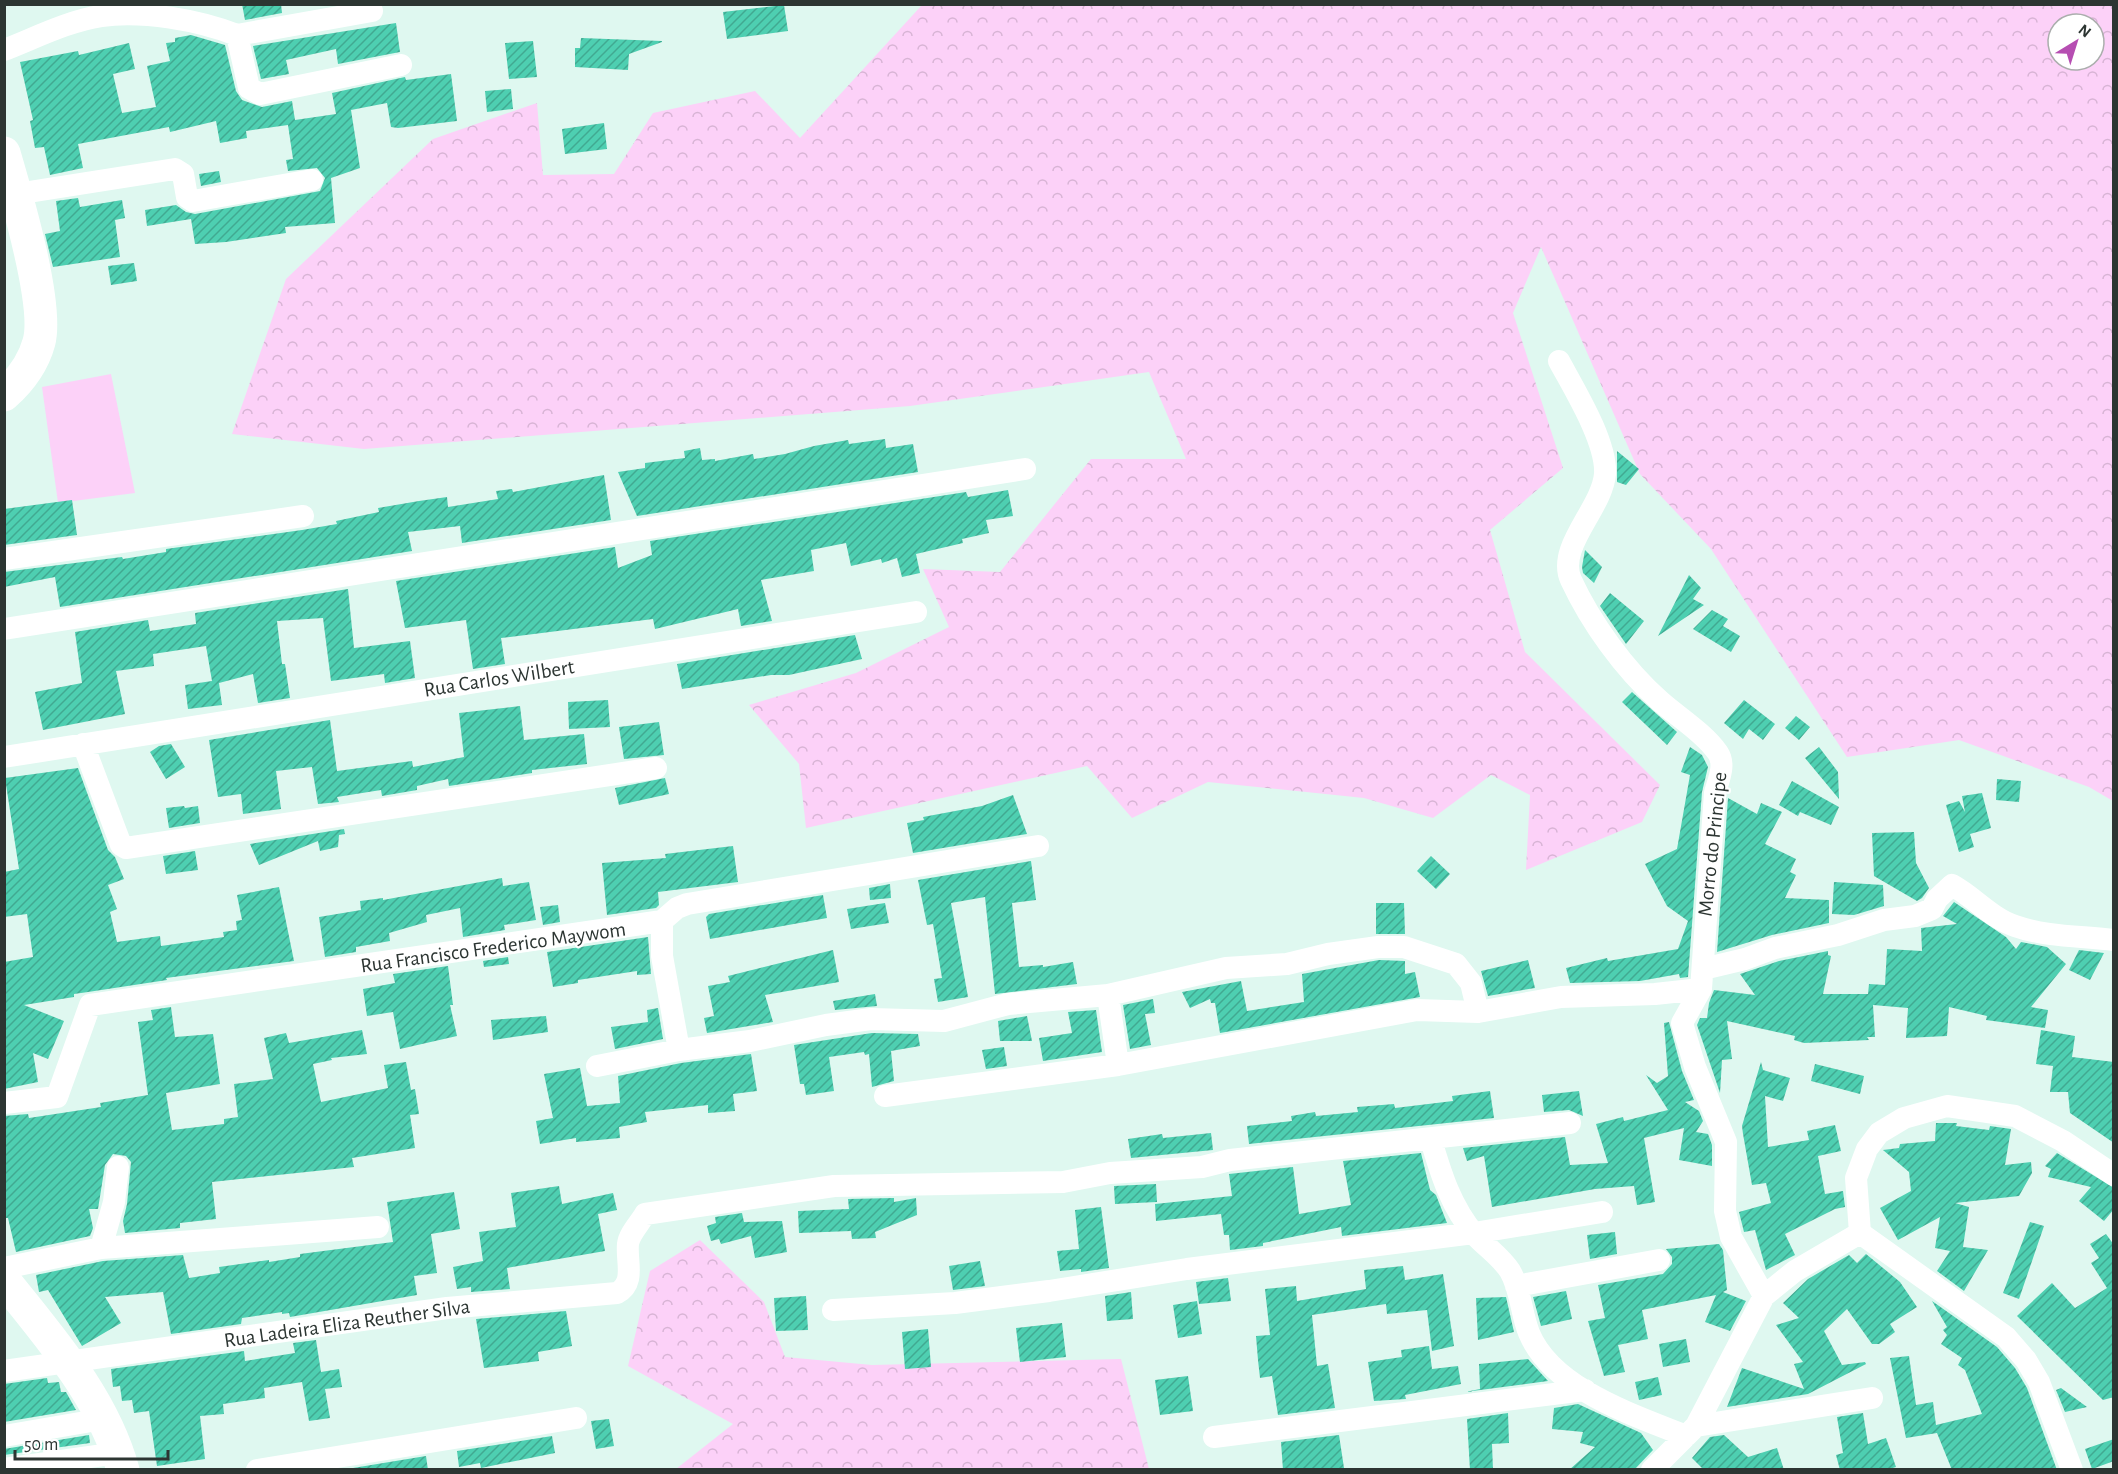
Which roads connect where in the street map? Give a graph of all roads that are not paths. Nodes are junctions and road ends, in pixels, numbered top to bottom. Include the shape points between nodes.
1 (372, 11) dead end
2 (237, 35) junction
3 (4, 50) edge
4 (401, 65) dead end
5 (4, 153) edge
6 (312, 180) dead end
7 (16, 194) junction
8 (1559, 361) dead end
9 (4, 395) edge
10 (1025, 469) dead end
11 (303, 516) dead end
12 (4, 559) edge
13 (916, 612) dead end
14 (4, 629) edge
15 (83, 744) junction
16 (4, 757) edge
17 (656, 768) dead end
18 (1038, 846) dead end
19 (662, 921) junction
20 (2114, 940) edge
21 (1702, 979) junction
22 (1108, 995) junction
23 (1478, 1012) junction
24 (679, 1050) junction
25 (1119, 1065) junction
26 (597, 1066) dead end
27 (885, 1096) dead end
28 (4, 1103) edge
29 (1570, 1123) dead end
30 (1431, 1140) junction
31 (118, 1167) dead end
32 (2114, 1175) edge
33 (1602, 1212) dead end
34 (378, 1227) dead end
35 (1474, 1233) junction
36 (1860, 1233) junction
37 (101, 1248) junction
38 (1659, 1260) dead end
39 (4, 1268) edge
40 (4, 1280) edge
41 (1516, 1286) junction
42 (1764, 1296) junction
43 (833, 1310) dead end
44 (68, 1362) junction
45 (4, 1371) edge
46 (1585, 1390) junction
47 (1872, 1398) dead end
48 (576, 1418) dead end
49 (103, 1419) junction
50 (1691, 1431) junction
51 (4, 1436) edge
52 (1214, 1437) dead end
53 (121, 1461) edge
54 (1667, 1465) edge
55 (4, 1469) edge
56 (257, 1470) edge
57 (2072, 1470) edge

1 - 2 street
2 - 3 street via 189,21 101,16
2 - 4 street via 249,88 260,94
5 - 7 street
6 - 7 street via 193,201 187,197 183,174 176,169
7 - 9 street via 42,316 39,342 30,365
8 - 21 street, Morro do Principe via 1588,415 1605,473 1598,499 1569,553 1570,578 1625,664 1719,754 1722,768 1715,793
10 - 14 street
11 - 12 street
13 - 15 street, Rua Carlos Wilbert
15 - 16 street, Rua Carlos Wilbert
15 - 17 street via 121,845 126,848
18 - 19 street, Rua Francisco Frederico Maywom via 687,904
19 - 24 street via 662,956
19 - 28 street, Rua Francisco Frederico Maywom via 90,1005 57,1097
20 - 21 street via 2014,926 1952,885 1932,909 1775,948
21 - 23 street via 1655,994 1561,997
21 - 42 street, Morro do Principe via 1682,1023 1695,1067 1726,1142 1725,1211 1731,1238
22 - 23 street via 1226,968 1287,964 1347,951 1404,947 1456,964 1471,983
22 - 24 street via 1034,1000 944,1021 871,1019
22 - 25 street
23 - 25 street via 1417,1010
24 - 26 street
25 - 27 street
29 - 30 street
30 - 35 street via 1453,1203
30 - 44 street, Rua Ladeira Eliza Reuther Silva via 1230,1160 1202,1167 1110,1173 1063,1182 834,1186 645,1214 628,1244 629,1276 625,1287 617,1293 447,1308
31 - 37 street via 114,1202
32 - 36 street via 2014,1116 1947,1106 1904,1118 1880,1133 1867,1149 1856,1178
33 - 35 street
34 - 37 street
35 - 41 street via 1510,1271
35 - 43 street via 955,1303
36 - 42 street via 1795,1271
36 - 57 street via 2006,1337 2039,1382
37 - 39 street
38 - 41 street
40 - 44 street
41 - 46 street via 1536,1346
42 - 50 street
44 - 45 street, Rua Ladeira Eliza Reuther Silva
44 - 49 street
46 - 50 street via 1613,1408
46 - 52 street
47 - 50 street
48 - 56 street
49 - 51 street
49 - 53 street
50 - 54 street
53 - 55 street

